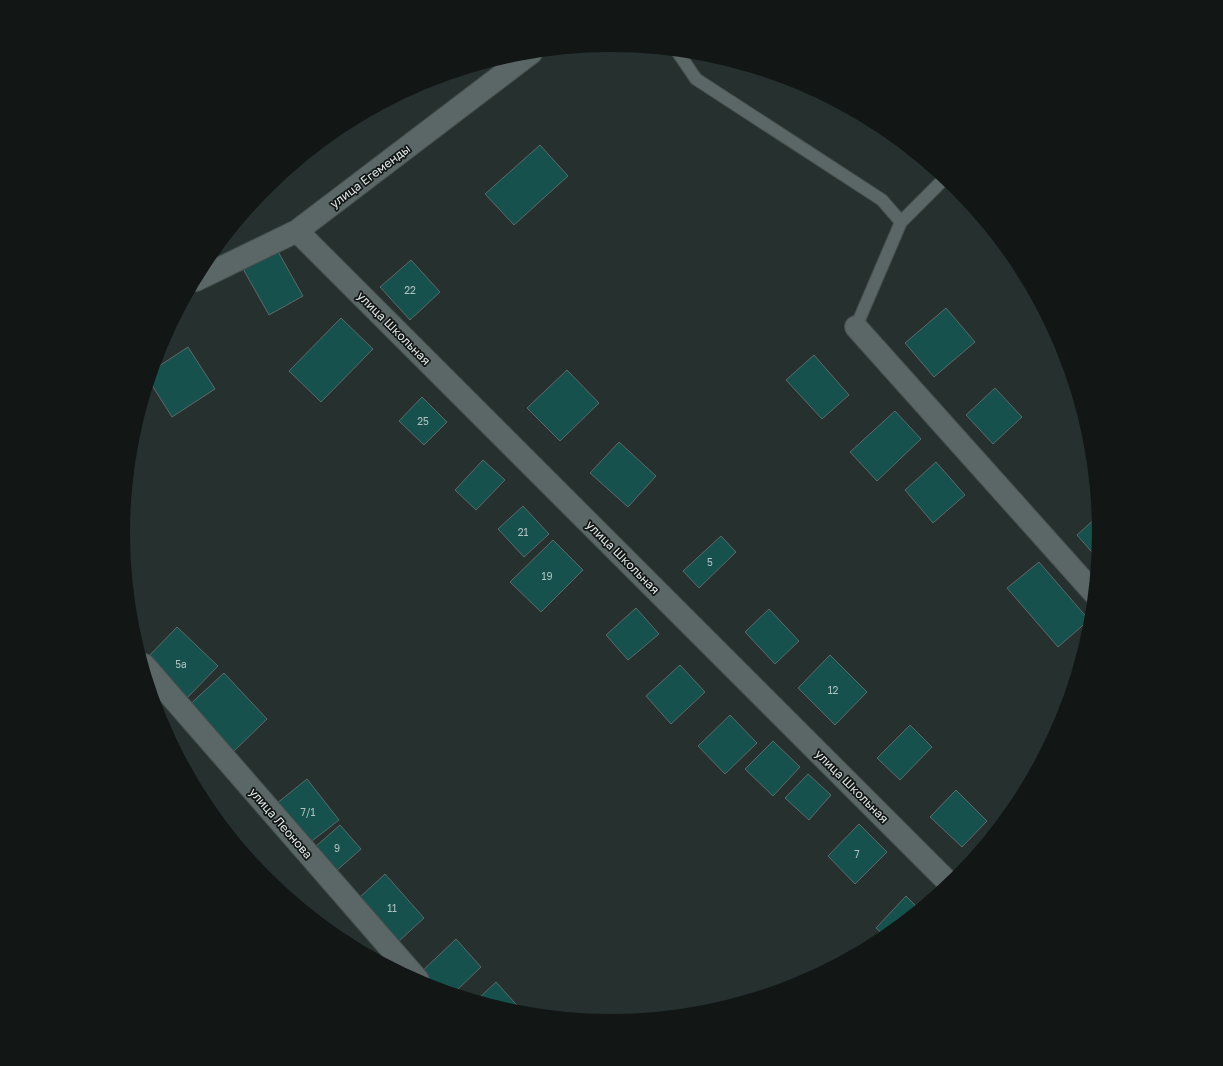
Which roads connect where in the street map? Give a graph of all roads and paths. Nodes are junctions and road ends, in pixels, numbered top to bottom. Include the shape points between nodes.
1 (681, 57) edge
2 (521, 60) edge
3 (941, 182) edge
4 (901, 222) junction
5 (297, 231) junction
6 (206, 275) edge
7 (856, 327) joint
8 (1089, 587) edge
9 (152, 674) edge
10 (945, 879) edge
11 (408, 968) edge

1 - 4 lane via 696,79 882,200
2 - 5 street, улица Егеменды
3 - 4 lane
4 - 7 lane
5 - 6 street, улица Егеменды
5 - 10 street, улица Школьная
7 - 8 street
9 - 11 street, улица Леонова

